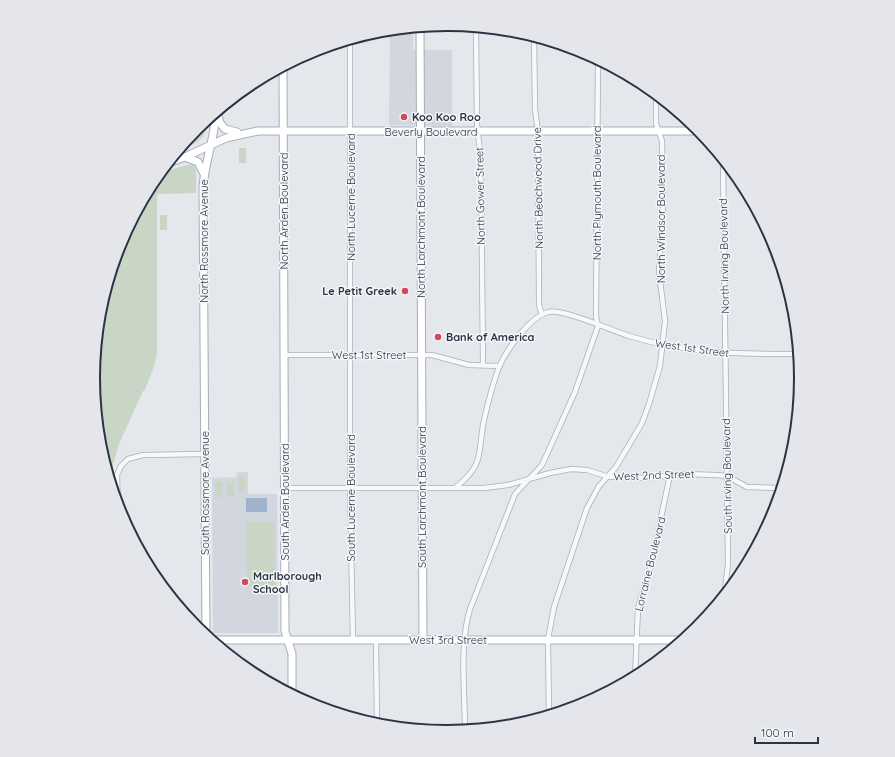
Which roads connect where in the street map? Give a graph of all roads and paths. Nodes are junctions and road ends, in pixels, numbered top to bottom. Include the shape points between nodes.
1 (420, 32) edge
2 (476, 33) edge
3 (534, 42) edge
4 (350, 45) edge
5 (598, 66) edge
6 (283, 73) edge
7 (656, 101) edge
8 (218, 117) edge
9 (216, 120) edge
10 (258, 131) junction
11 (283, 131) junction
12 (350, 131) junction
13 (420, 132) junction
14 (477, 132) junction
15 (538, 132) junction
16 (597, 132) junction
17 (658, 132) junction
18 (692, 132) edge
19 (211, 145) junction
20 (185, 157) junction
21 (178, 160) edge
22 (723, 167) edge
23 (204, 175) junction
24 (542, 315) junction
25 (598, 326) junction
26 (663, 346) junction
27 (204, 348) joint
28 (726, 354) junction
29 (794, 354) edge
30 (284, 355) junction
31 (421, 355) junction
32 (351, 356) junction
33 (483, 365) junction
34 (500, 366) junction
35 (205, 454) junction
36 (670, 475) junction
37 (726, 476) junction
38 (609, 477) junction
39 (528, 479) junction
40 (117, 488) edge
41 (284, 488) junction
42 (350, 488) junction
43 (421, 488) junction
44 (455, 488) junction
45 (778, 488) edge
46 (725, 587) edge
47 (206, 628) edge
48 (218, 640) edge
49 (288, 640) junction
50 (353, 640) junction
51 (376, 640) junction
52 (423, 640) junction
53 (548, 640) junction
54 (635, 640) junction
55 (677, 640) edge
56 (464, 641) junction
57 (635, 671) edge
58 (292, 689) edge
59 (549, 711) edge
60 (377, 718) edge
61 (465, 725) edge

1 - 13 main road, North Larchmont Boulevard
2 - 14 street, North Gower Street
3 - 15 street, North Beachwood Drive
4 - 12 street, North Lucerne Boulevard
5 - 16 street, North Plymouth Boulevard
6 - 11 main road, North Arden Boulevard
7 - 17 street, North Windsor Boulevard
8 - 10 main road via 225,129 233,132
9 - 19 main road, North Rossmore Avenue
10 - 11 main road, Beverly Boulevard
10 - 19 main road, Beverly Boulevard via 233,135
11 - 12 main road, Beverly Boulevard
11 - 30 main road, North Arden Boulevard
12 - 13 main road, Beverly Boulevard
12 - 32 street, North Lucerne Boulevard
13 - 14 main road, Beverly Boulevard
13 - 31 main road, North Larchmont Boulevard
14 - 15 main road, Beverly Boulevard
14 - 33 street, North Gower Street via 481,162
15 - 16 main road, Beverly Boulevard
15 - 24 street, North Beachwood Drive via 539,305
16 - 17 main road, Beverly Boulevard
16 - 25 street, North Plymouth Boulevard
17 - 18 main road, Beverly Boulevard
17 - 26 street, North Windsor Boulevard via 662,141 663,206 659,272 665,321
19 - 20 main road, Beverly Boulevard
19 - 23 main road, North Rossmore Avenue
20 - 21 main road, Beverly Boulevard
20 - 23 main road via 197,162
22 - 28 street, North Irving Boulevard
23 - 27 main road, North Rossmore Avenue
24 - 25 street, West 1st Street via 556,312
24 - 34 street via 531,321 521,332
25 - 26 street, West 1st Street
25 - 39 street via 586,367 546,458
26 - 28 street, West 1st Street
26 - 38 street, North Windsor Boulevard via 655,385 642,423
27 - 35 main road, South Rossmore Avenue
28 - 29 street, West 1st Street
28 - 37 street, South Irving Boulevard
30 - 32 street, West 1st Street
30 - 41 main road, South Arden Boulevard
31 - 32 street, West 1st Street
31 - 33 street, West 1st Street via 437,356 469,365
31 - 43 main road, South Larchmont Boulevard
32 - 42 street, South Lucerne Boulevard
33 - 34 street, West 1st Street
34 - 44 street via 484,420 480,459 469,476
35 - 40 street via 143,454 128,459 117,475
35 - 47 main road, South Rossmore Avenue
36 - 37 street, West 2nd Street
36 - 38 street, West 2nd Street via 645,478
36 - 54 street, Lorraine Boulevard via 651,565 638,608
37 - 45 street, West 2nd Street via 747,487
37 - 46 street, South Irving Boulevard via 728,564
38 - 39 street, West 2nd Street via 587,470 571,469
38 - 53 street, North Windsor Boulevard via 592,496 579,526 554,607
39 - 44 street, West 2nd Street via 484,488
39 - 56 street via 514,494 470,609
41 - 42 street, West 2nd Street
41 - 49 main road, South Arden Boulevard via 285,631
42 - 43 street, West 2nd Street
42 - 50 street, South Lucerne Boulevard
43 - 44 street, West 2nd Street
43 - 52 main road, South Larchmont Boulevard
48 - 49 main road, West 3rd Street
49 - 50 main road, West 3rd Street
49 - 58 main road, South Arden Boulevard via 292,654
50 - 51 main road, West 3rd Street
51 - 52 main road, West 3rd Street
51 - 60 street
52 - 56 main road, West 3rd Street
53 - 54 main road, West 3rd Street
53 - 56 main road, West 3rd Street
53 - 59 street, North Windsor Boulevard
54 - 55 main road, West 3rd Street
54 - 57 street, Lorraine Boulevard
56 - 61 street

